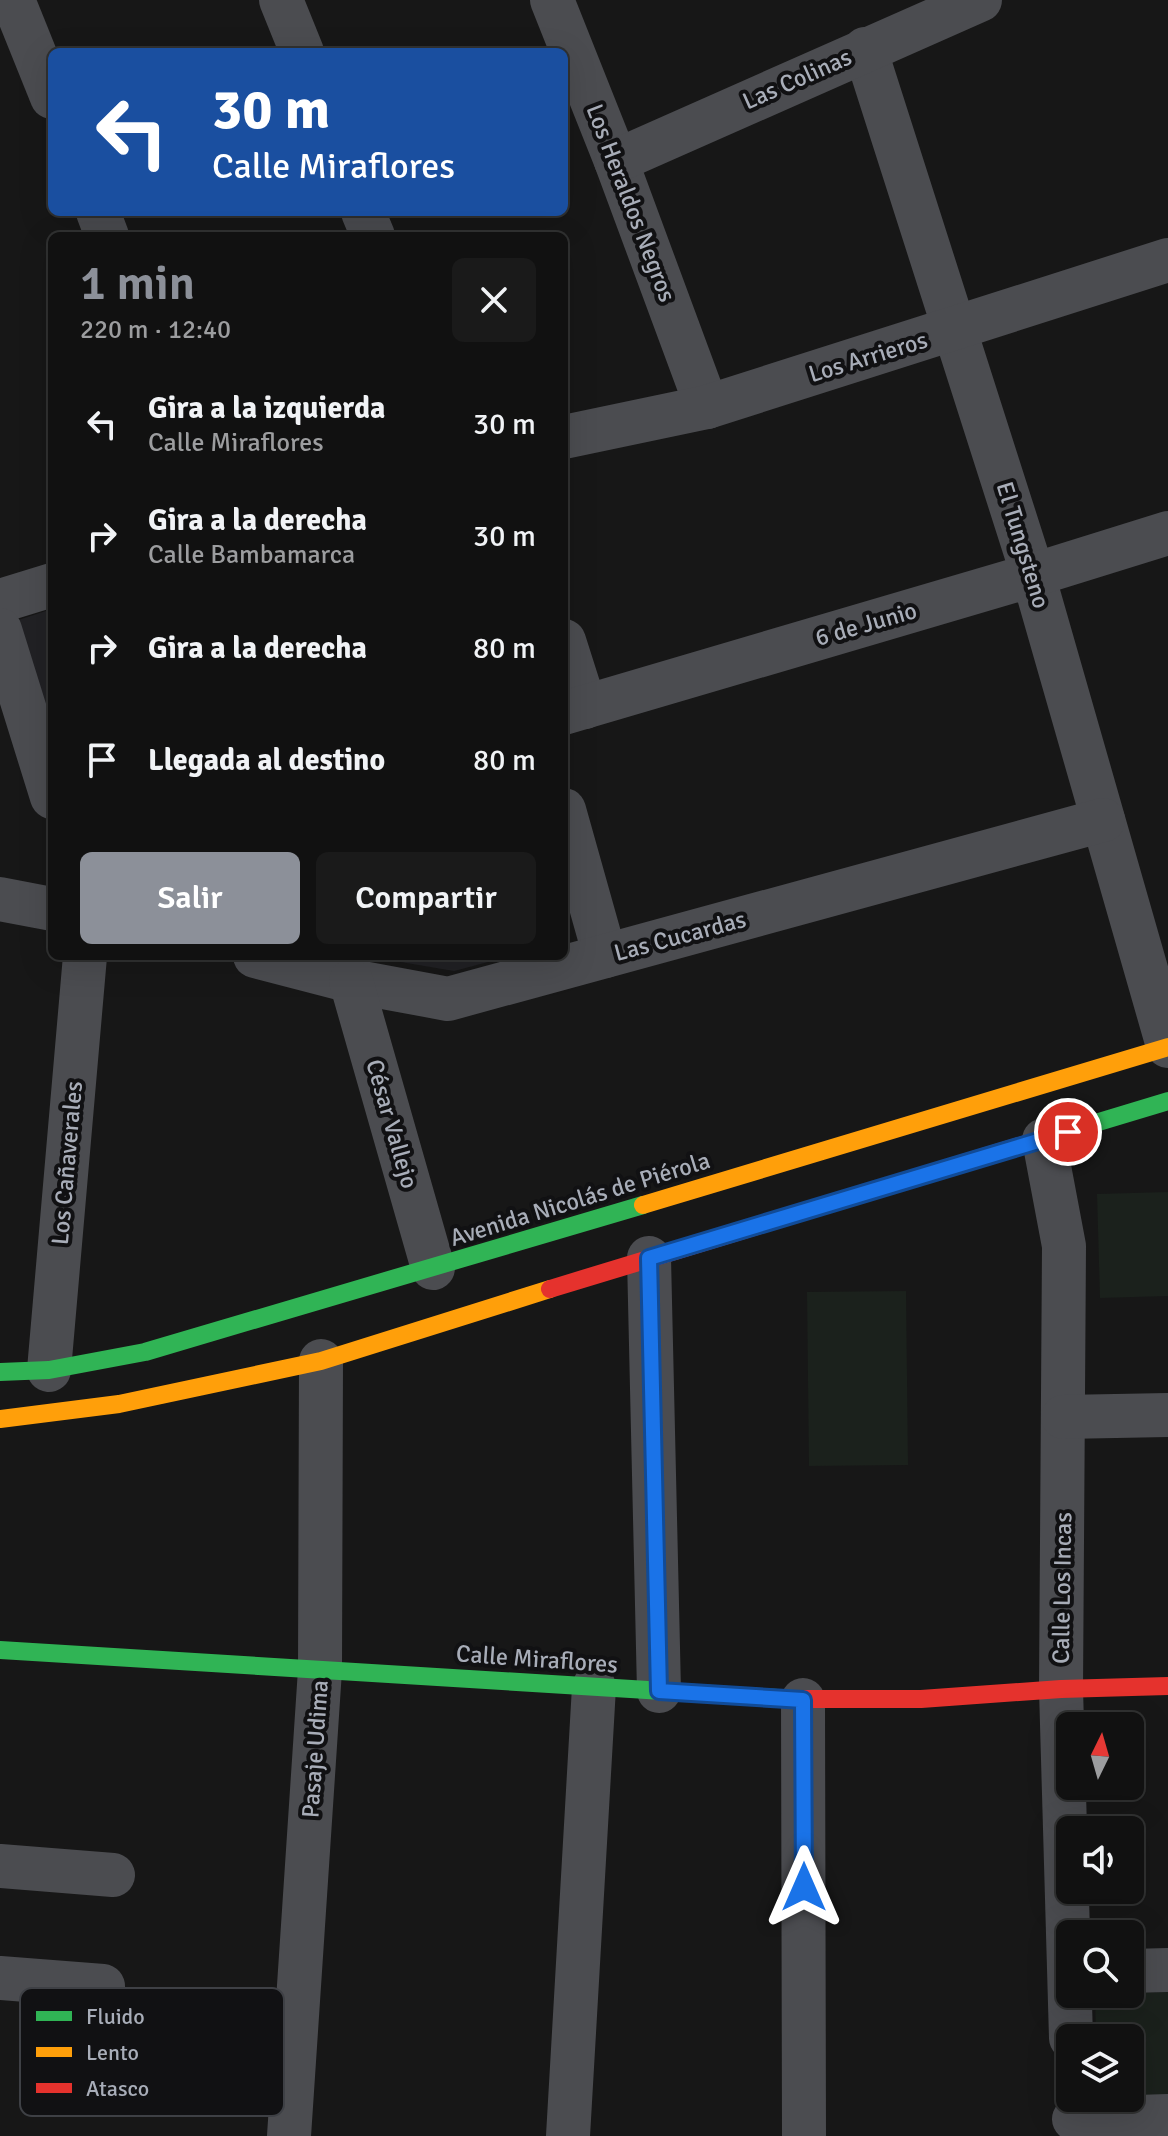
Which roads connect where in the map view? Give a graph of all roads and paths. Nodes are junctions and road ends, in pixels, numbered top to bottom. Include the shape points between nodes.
1 (13, 0) edge
2 (281, 0) edge
3 (552, 0) edge
4 (980, 0) edge
5 (300, 48) edge
6 (865, 49) junction
7 (48, 87) edge
8 (616, 161) junction
9 (1168, 260) edge
10 (954, 329) junction
11 (707, 407) junction
12 (568, 436) edge
13 (1168, 533) edge
14 (1033, 575) junction
15 (48, 586) edge
16 (0, 601) edge
17 (0, 630) edge
18 (568, 669) edge
19 (574, 710) edge
20 (48, 784) edge
21 (1103, 820) junction
22 (568, 824) edge
23 (0, 899) edge
24 (48, 908) edge
25 (605, 956) junction
26 (85, 960) edge
27 (270, 960) edge
28 (351, 981) junction
29 (1168, 1046) edge
30 (1168, 1101) edge
31 (1044, 1140) junction
32 (649, 1258) junction
33 (433, 1268) junction
34 (321, 1361) junction
35 (49, 1370) junction
36 (0, 1372) edge
37 (1168, 1415) edge
38 (1063, 1417) junction
39 (0, 1419) edge
40 (0, 1650) edge
41 (320, 1670) junction
42 (1168, 1686) edge
43 (594, 1687) junction
44 (1061, 1689) junction
45 (659, 1691) junction
46 (803, 1700) junction
47 (0, 1866) edge
48 (113, 1875) dead end
49 (1068, 1920) edge
50 (1168, 1970) edge
51 (1144, 1971) edge
52 (0, 1978) edge
53 (103, 1986) dead end
54 (1168, 2116) edge
55 (1073, 2118) edge
56 (289, 2136) edge
57 (568, 2136) edge
58 (804, 2136) edge

1 - 7 street
2 - 5 street
3 - 8 street, Los Heraldos Negros
4 - 6 street, Las Colinas
6 - 8 street, Las Colinas
6 - 10 street, El Tungsteno
8 - 11 street, Los Heraldos Negros
9 - 10 street, Los Arrieros
10 - 11 street, Los Arrieros
10 - 14 street, El Tungsteno
11 - 12 street, Los Arrieros
13 - 14 street, 6 de Junio
14 - 19 street, 6 de Junio
14 - 21 street, El Tungsteno
15 - 16 street
17 - 20 street
18 - 19 street
21 - 25 street, Las Cucardas
21 - 29 street, El Tungsteno
22 - 25 street
23 - 24 street
25 - 28 street, Las Cucardas via 448,999
26 - 35 street, Los Cañaverales
27 - 28 street, Las Cucardas
28 - 33 street, César Vallejo
29 - 33 street, Avenida Nicolás de Piérola
30 - 31 street
31 - 32 street
31 - 38 street, Calle Los Incas via 1064,1246
32 - 34 street
32 - 45 street
33 - 35 street, Avenida Nicolás de Piérola via 145,1352
34 - 39 street via 119,1404
34 - 41 street, Pasaje Udima
35 - 36 street, Avenida Nicolás de Piérola
37 - 38 street
38 - 44 street, Calle Los Incas
40 - 41 street, Calle Miraflores
41 - 43 street, Calle Miraflores
41 - 56 street, Pasaje Udima
42 - 44 street, Calle Miraflores
43 - 45 street, Calle Miraflores
43 - 57 street
44 - 46 street, Calle Miraflores via 921,1699
44 - 49 street, Calle Los Incas
45 - 46 street, Calle Miraflores
46 - 58 street
47 - 48 street
50 - 51 street
52 - 53 street
54 - 55 street

